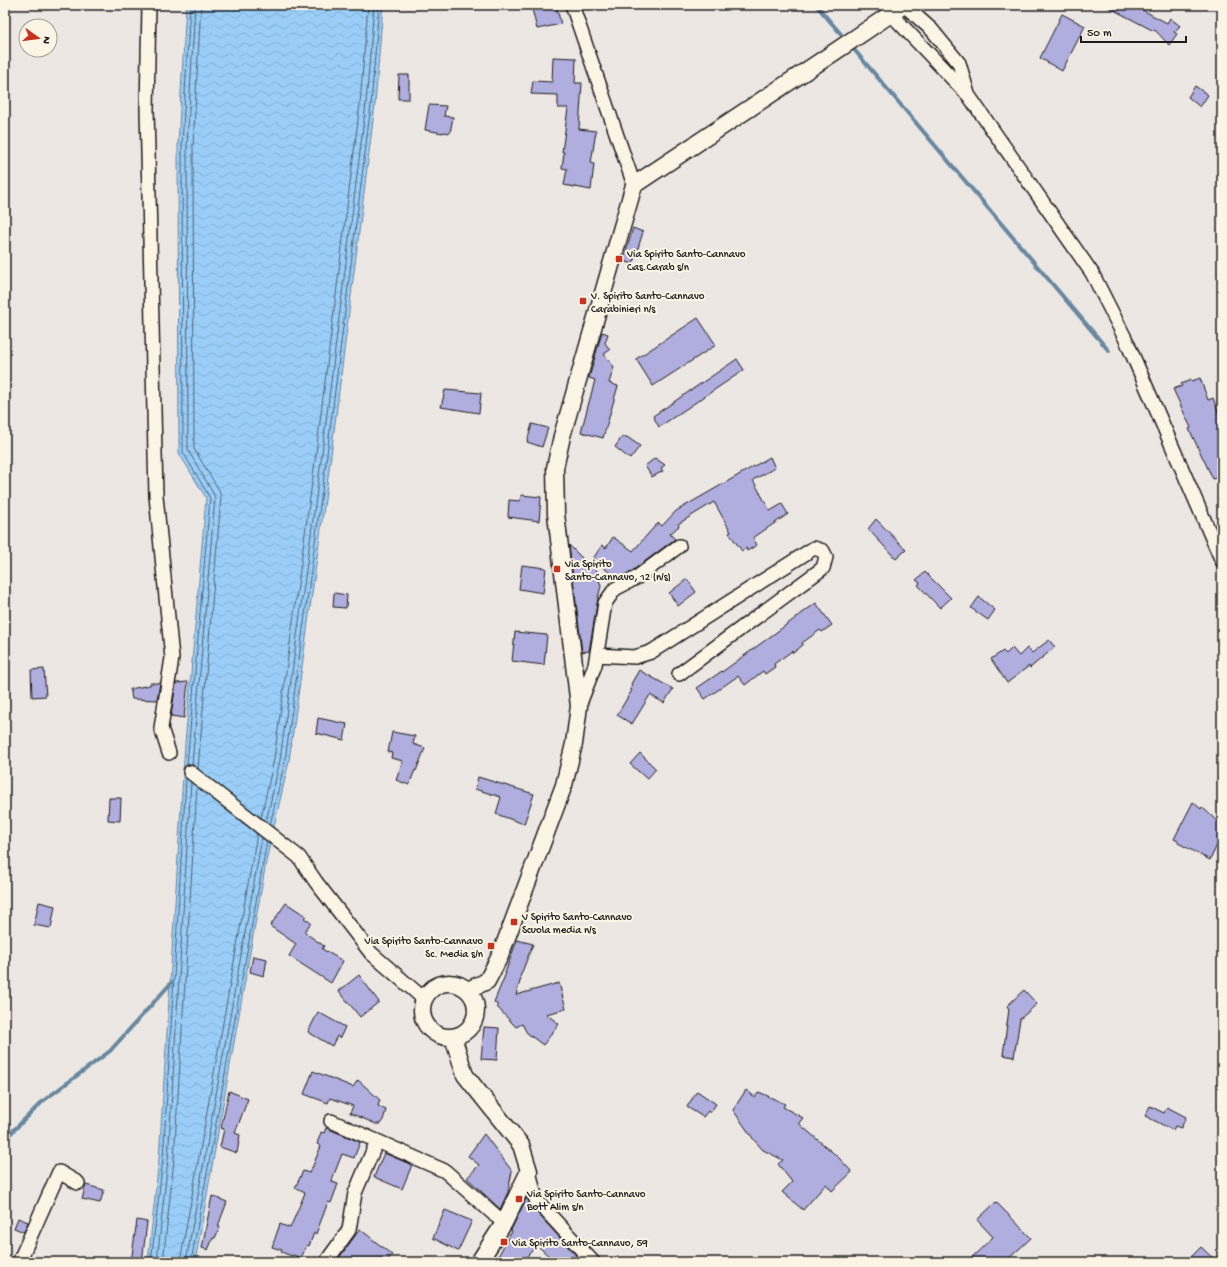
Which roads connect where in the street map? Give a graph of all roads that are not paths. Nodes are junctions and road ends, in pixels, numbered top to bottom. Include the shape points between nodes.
1 (149, 5) edge
2 (572, 5) edge
3 (900, 8) edge
4 (969, 96) junction
5 (634, 185) junction
6 (679, 546) dead end
7 (1222, 561) edge
8 (597, 655) junction
9 (679, 674) dead end
10 (579, 706) junction
11 (169, 753) dead end
12 (190, 772) dead end
13 (468, 990) junction
14 (424, 999) junction
15 (453, 1037) junction
16 (331, 1121) dead end
17 (377, 1142) junction
18 (529, 1171) junction
19 (78, 1183) dead end
20 (504, 1223) junction
21 (19, 1262) edge
22 (326, 1262) edge
23 (479, 1262) edge
24 (593, 1262) edge

1 - 11 street via 147,109 156,496 172,658 161,728
2 - 5 street
3 - 4 street
3 - 4 street via 932,30 959,63
3 - 5 street
4 - 7 street via 1092,273 1126,340
5 - 10 street via 555,468 559,551
6 - 8 street via 636,578 615,589 605,603
8 - 9 street via 634,657 651,652 814,548 823,551 826,557 823,568
8 - 10 street
10 - 13 street via 574,744 564,785 500,956 486,981
12 - 14 street via 299,857 371,953
13 - 14 street via 457,984 444,983 432,988
13 - 15 street via 475,1000 473,1024 464,1033
14 - 15 street via 424,1022 431,1031
15 - 18 street via 465,1075 521,1145
16 - 17 street
17 - 20 street via 446,1171
17 - 22 street via 355,1193 349,1230
18 - 20 street
18 - 24 street via 536,1200
19 - 21 street via 59,1172
20 - 23 street

